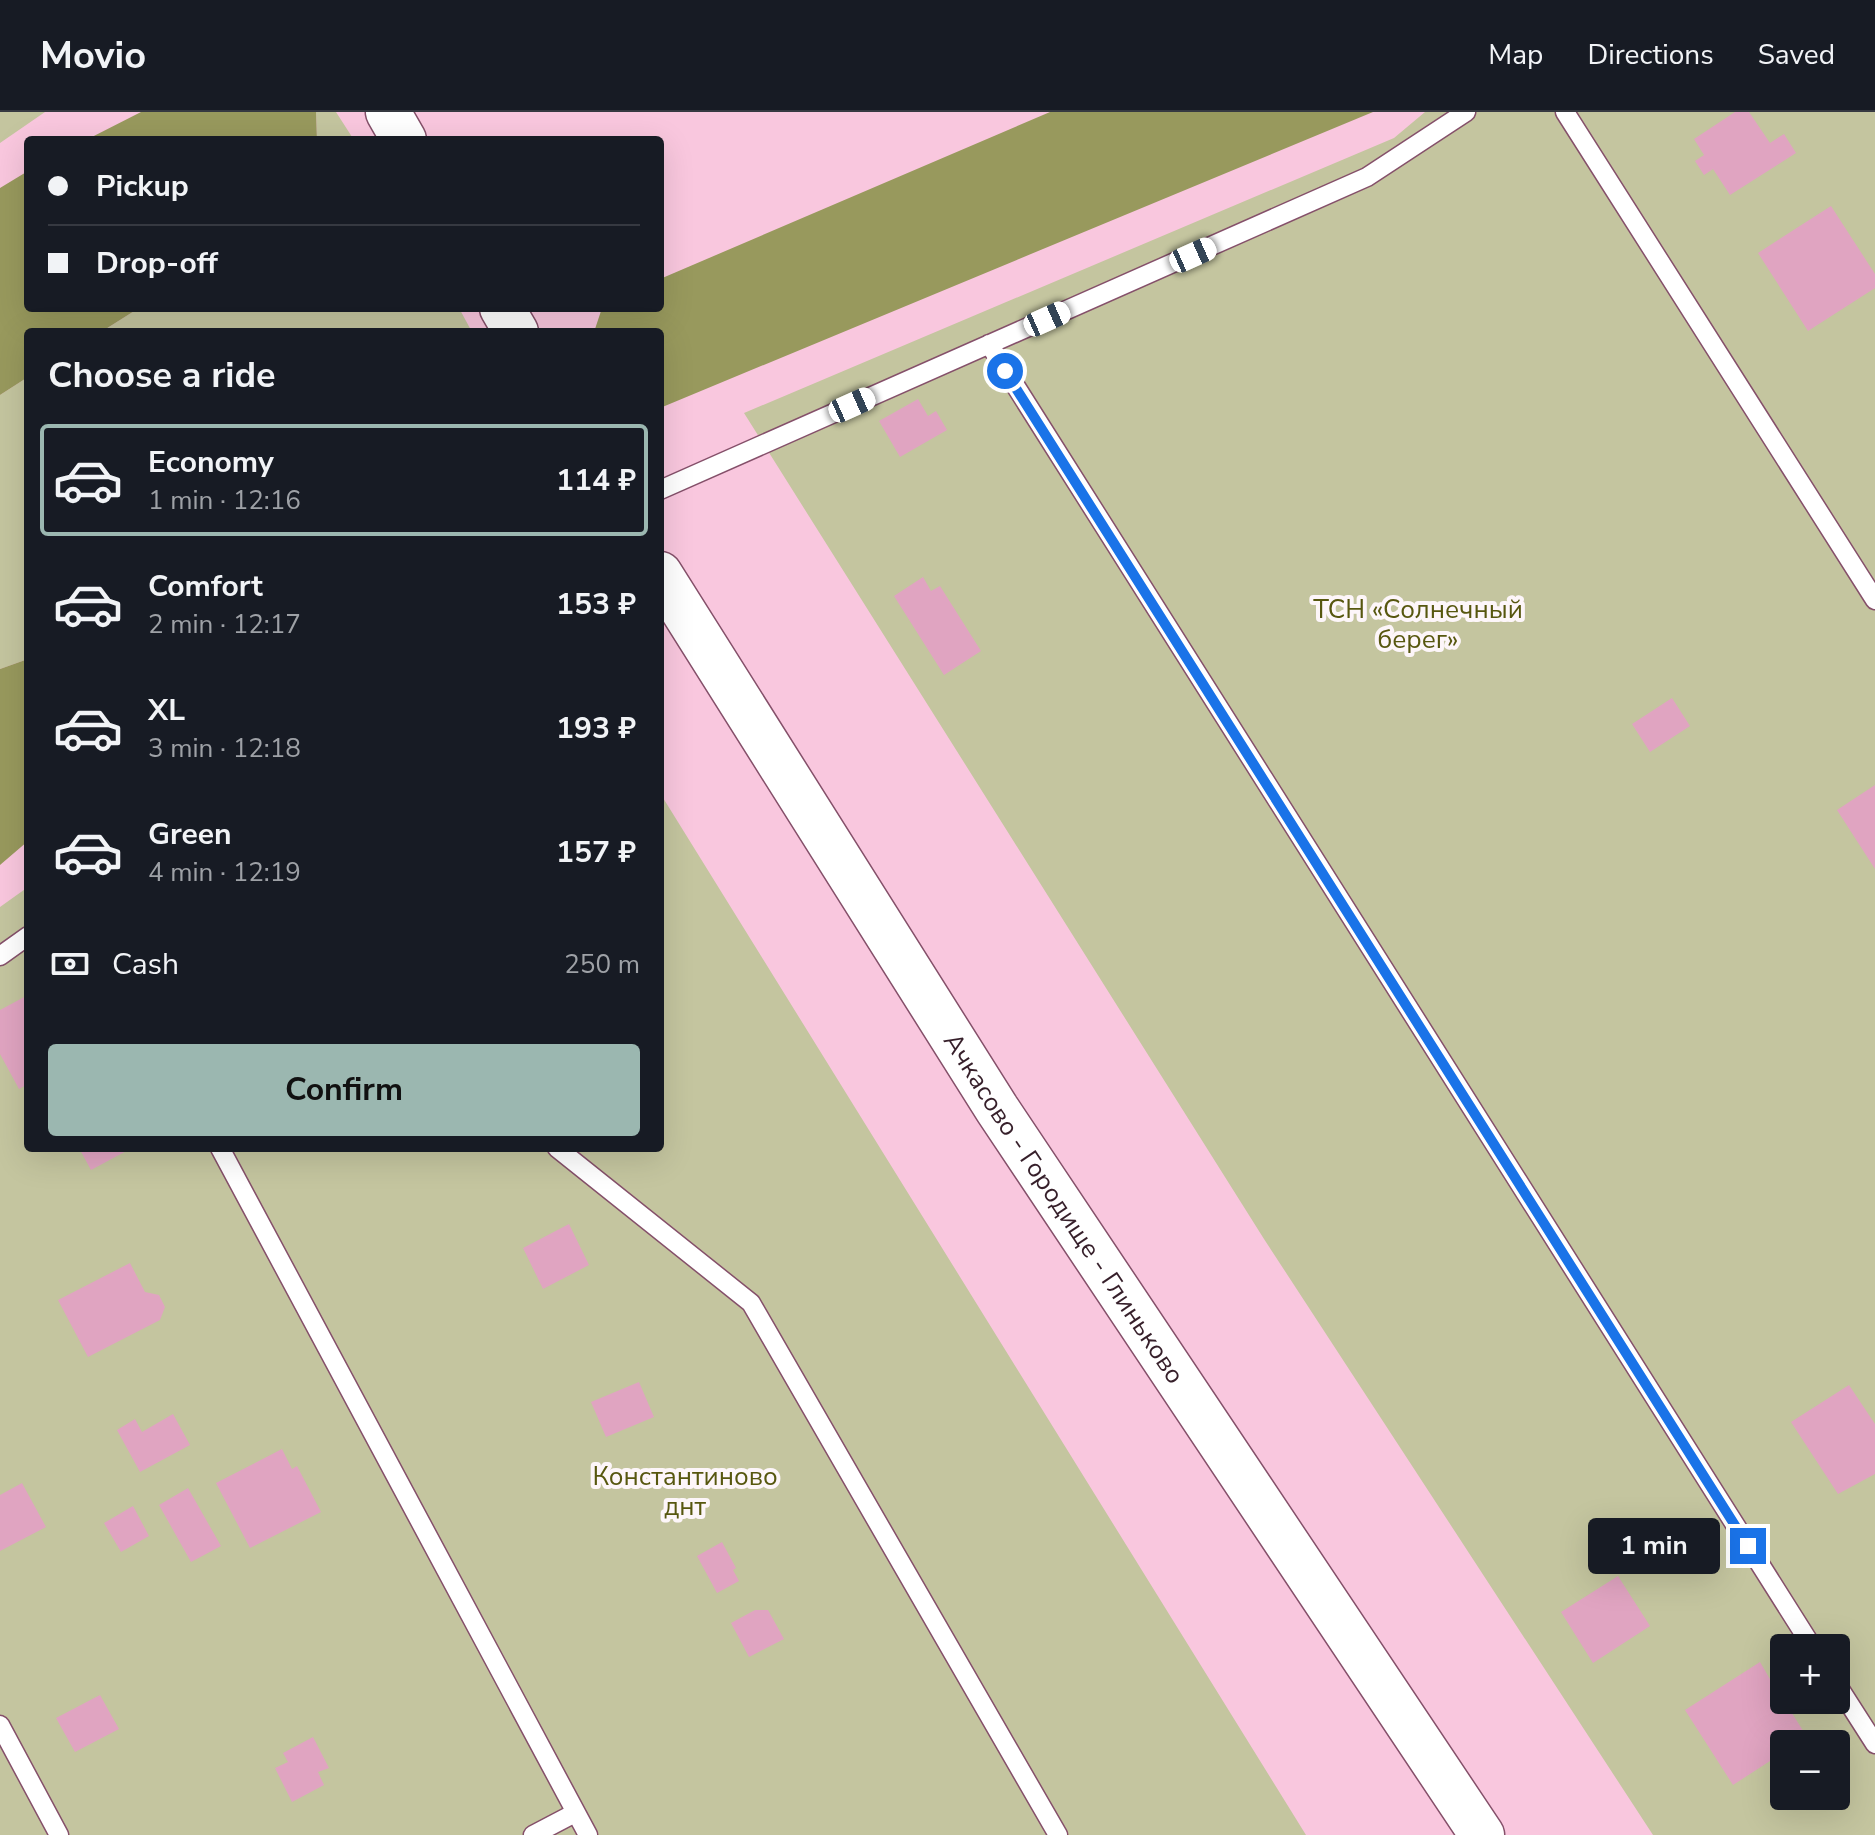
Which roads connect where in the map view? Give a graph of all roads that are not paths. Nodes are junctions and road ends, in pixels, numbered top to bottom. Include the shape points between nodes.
1 (388, 112) edge
2 (1466, 112) edge
3 (1565, 112) edge
4 (402, 136) edge
5 (989, 344) junction
6 (664, 488) edge
7 (664, 580) edge
8 (1875, 600) edge
9 (24, 939) edge
10 (0, 956) edge
11 (222, 1152) edge
12 (562, 1152) edge
13 (1804, 1634) edge
14 (1850, 1705) edge
15 (0, 1725) edge
16 (1875, 1744) edge
17 (575, 1813) junction
18 (59, 1835) edge
19 (533, 1835) edge
20 (588, 1835) edge
21 (1058, 1835) edge
22 (1482, 1835) edge

1 - 4 street
2 - 5 lane via 1367,177
3 - 8 lane
5 - 6 lane
5 - 13 lane
7 - 22 street, Ачкасово - Городище - Глиньково via 997,1109
9 - 10 lane
11 - 17 lane
12 - 21 lane via 751,1303
14 - 16 lane
15 - 18 lane
17 - 19 lane
17 - 20 lane

